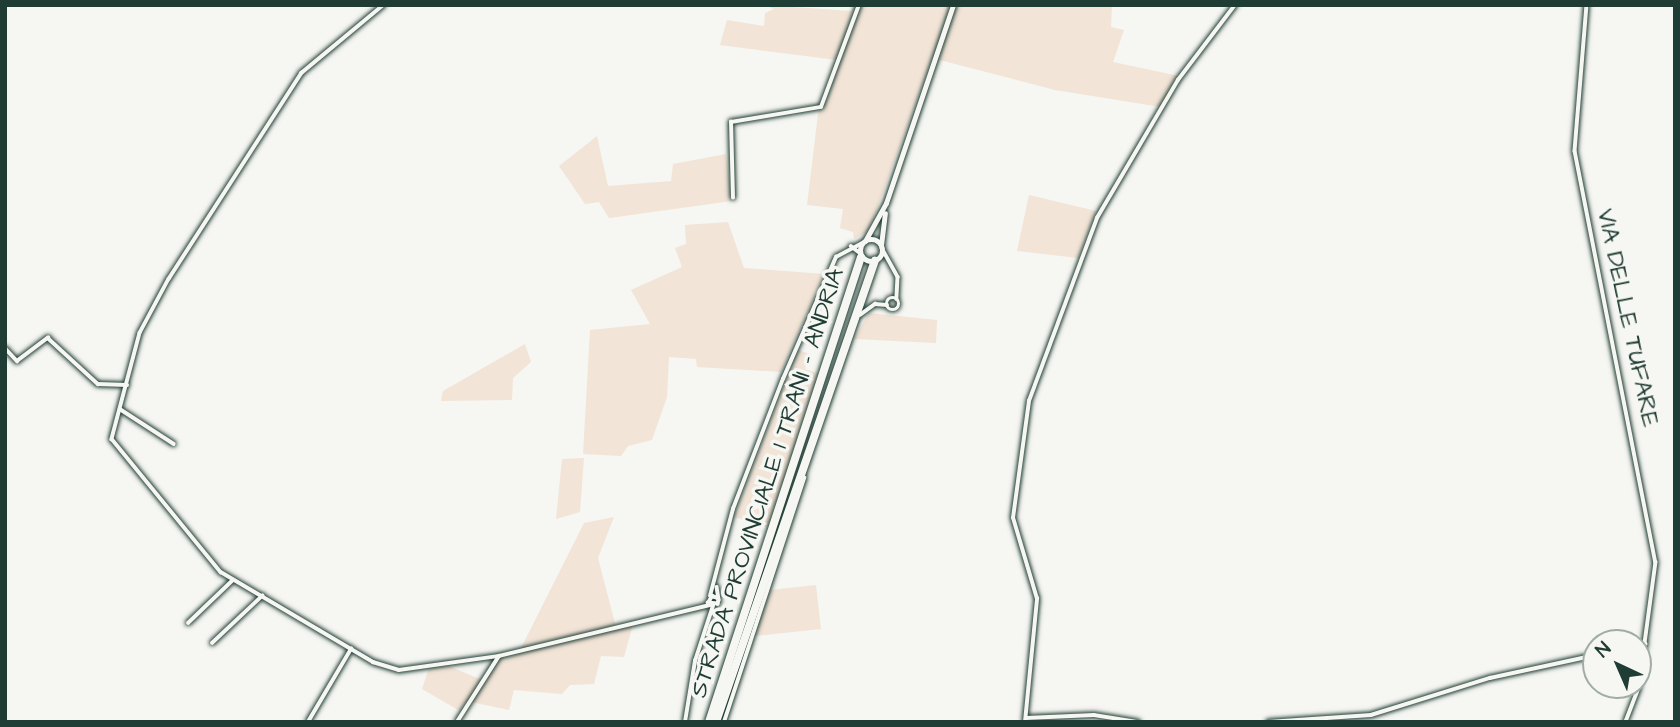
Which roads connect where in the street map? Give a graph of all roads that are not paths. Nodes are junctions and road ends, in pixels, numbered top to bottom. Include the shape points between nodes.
1 (384, 5) edge
2 (859, 5) edge
3 (953, 5) edge
4 (1234, 5) edge
5 (1587, 5) edge
6 (733, 198) dead end
7 (886, 203) junction
8 (863, 242) junction
9 (851, 246) junction
10 (881, 246) junction
11 (861, 255) junction
12 (875, 261) junction
13 (897, 299) junction
14 (887, 305) junction
15 (5, 348) edge
16 (127, 385) junction
17 (120, 409) junction
18 (174, 443) dead end
19 (233, 580) junction
20 (716, 585) junction
21 (262, 596) junction
22 (709, 598) junction
23 (718, 598) junction
24 (697, 606) junction
25 (712, 606) junction
26 (188, 623) dead end
27 (1647, 629) edge
28 (212, 643) dead end
29 (351, 649) junction
30 (499, 656) junction
31 (1582, 658) edge
32 (1635, 699) edge
33 (1025, 720) edge
34 (308, 722) edge
35 (457, 722) edge
36 (685, 722) edge
37 (709, 722) edge
38 (716, 722) edge
39 (724, 722) edge
40 (1139, 722) edge
41 (1268, 722) edge
42 (1626, 722) edge

1 - 16 street via 337,48 314,61 291,88 163,289 141,333
2 - 6 street via 821,107 731,122
3 - 7 main road, STRADA PROVINCIALE 1 TRANI - ANDRIA
4 - 33 street via 1178,81 1097,218 1029,401 1013,518 1037,600
5 - 27 street, VIA DELLE TUFARE via 1575,151 1656,562
7 - 8 main road, STRADA PROVINCIALE 1 TRANI - ANDRIA
7 - 10 main road, STRADA PROVINCIALE 1 TRANI - ANDRIA
8 - 9 street
8 - 10 main road, STRADA PROVINCIALE 1 TRANI - ANDRIA
8 - 11 main road, STRADA PROVINCIALE 1 TRANI - ANDRIA
9 - 11 street
9 - 20 street via 831,266 746,471
10 - 12 main road, STRADA PROVINCIALE 1 TRANI - ANDRIA
10 - 13 street via 898,276
11 - 12 main road, STRADA PROVINCIALE 1 TRANI - ANDRIA
11 - 37 highway, STRADA PROVINCIALE 1 TRANI - ANDRIA
12 - 38 highway, STRADA PROVINCIALE 1 TRANI - ANDRIA
13 - 14 street
13 - 14 street via 896,309
14 - 39 street via 868,307 855,325
15 - 16 street via 17,361 48,338 98,384
16 - 17 street
17 - 18 street
17 - 19 street via 112,439 207,556
19 - 21 street
19 - 26 street
20 - 22 street
20 - 23 street
21 - 28 street
21 - 29 street
22 - 23 street
22 - 24 street
22 - 25 street
23 - 25 street
24 - 25 street
24 - 30 street
25 - 36 street via 695,661
29 - 30 street via 400,670
29 - 34 street
30 - 35 street
31 - 41 street via 1490,678 1371,715
32 - 42 street, VIA DELLE TUFARE
33 - 40 street via 1094,715

